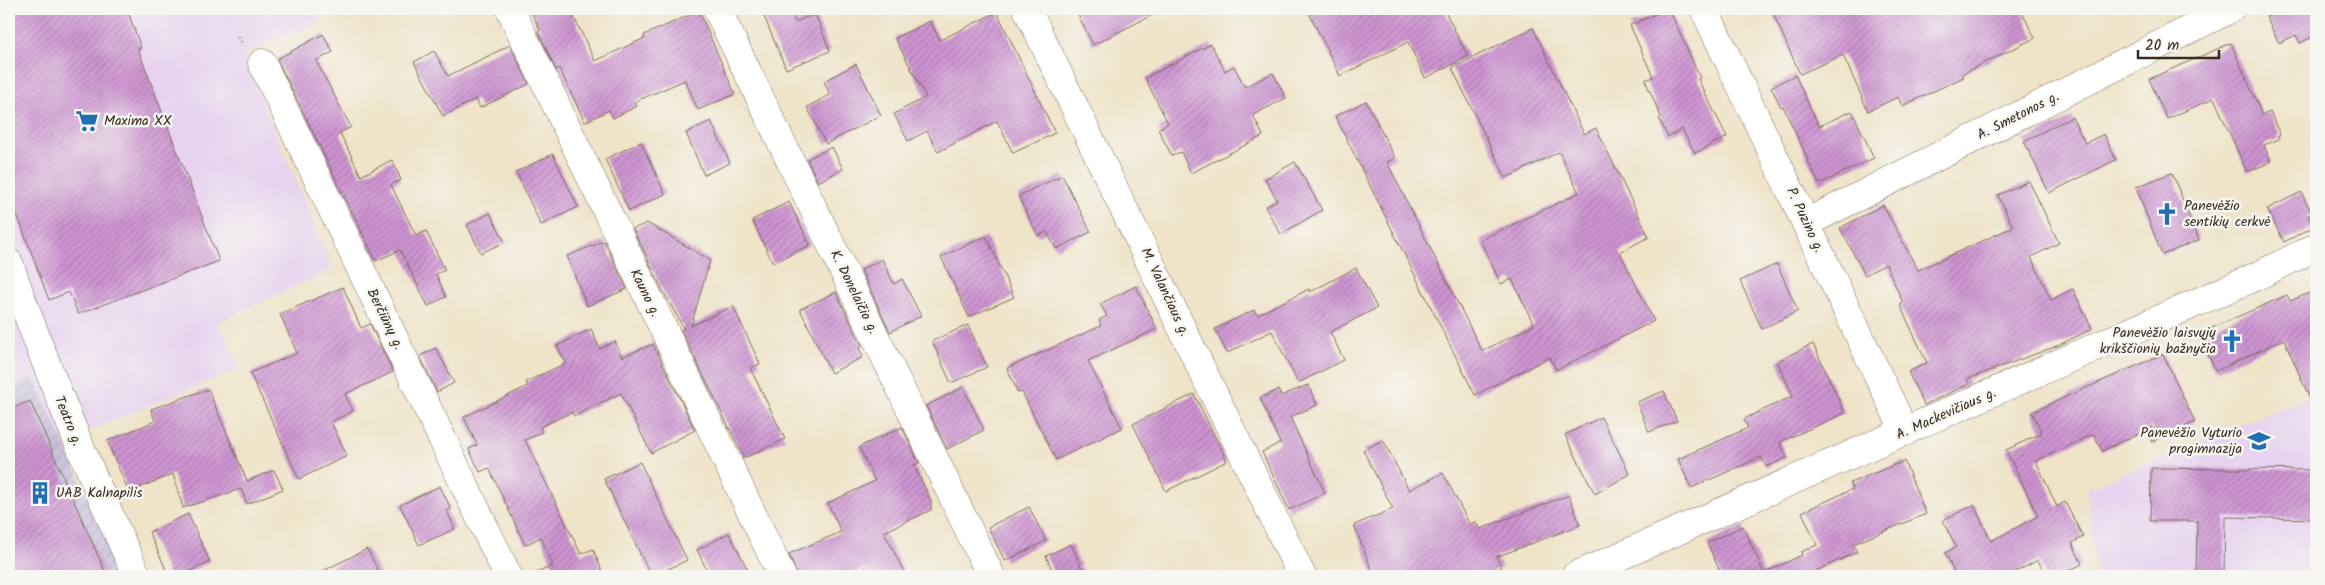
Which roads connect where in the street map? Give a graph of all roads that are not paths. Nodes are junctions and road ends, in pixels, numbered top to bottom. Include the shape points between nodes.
1 (510, 9) edge
2 (717, 9) edge
3 (1028, 9) edge
4 (1704, 9) edge
5 (2230, 9) edge
6 (262, 63) dead end
7 (1806, 223) junction
8 (2316, 246) edge
9 (9, 263) edge
10 (1905, 432) junction
11 (137, 576) edge
12 (508, 576) edge
13 (782, 576) edge
14 (991, 576) edge
15 (1302, 576) edge
16 (1575, 576) edge

1 - 13 street, Kauno g.
2 - 14 street, K. Donelaičio g.
3 - 15 street, M. Valančiaus g.
4 - 7 street, P. Puzino g.
5 - 7 street, A. Smetonos g.
6 - 12 street, Berčiūnų g.
7 - 10 street, P. Puzino g.
8 - 10 street, A. Mackevičiaus g. via 2257,276
9 - 11 street, Teatro g. via 75,440
10 - 16 street, A. Mackevičiaus g.

